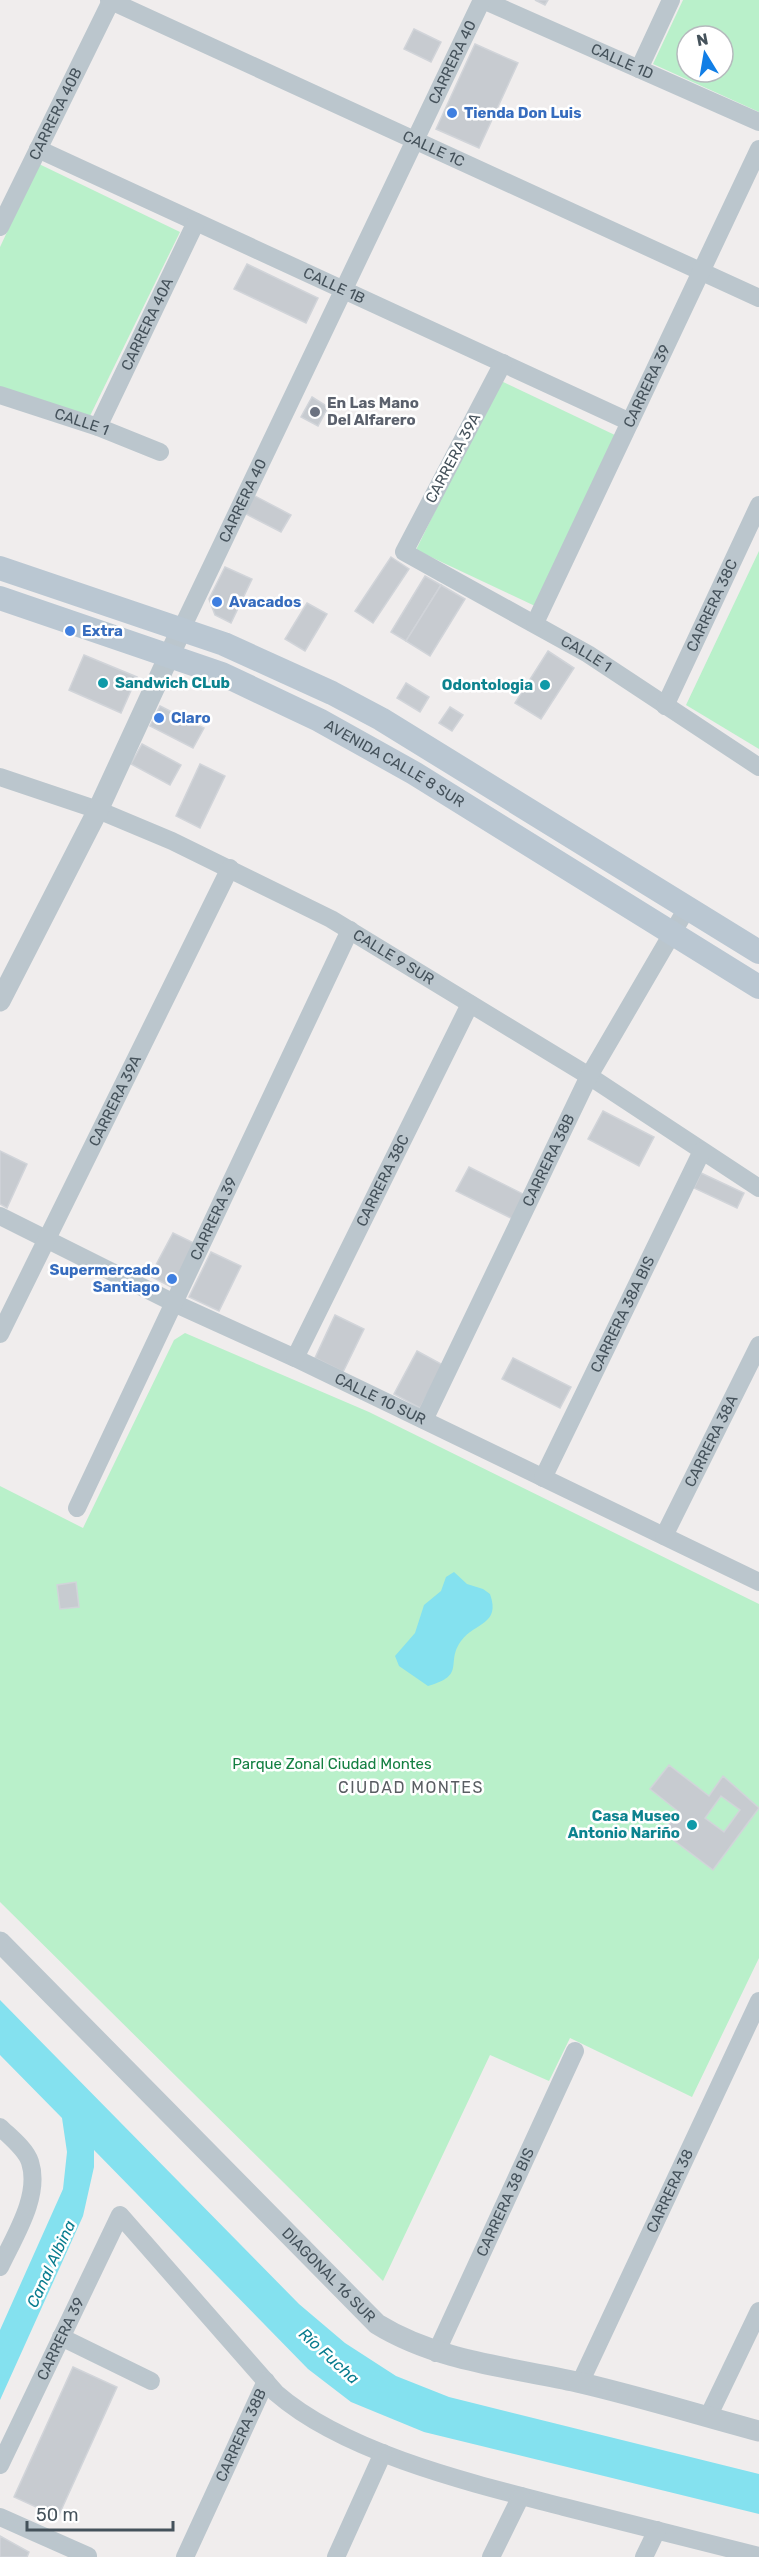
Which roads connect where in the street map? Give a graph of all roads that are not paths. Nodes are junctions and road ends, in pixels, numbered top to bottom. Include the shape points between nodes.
1 (110, 0) edge
2 (483, 0) edge
3 (671, 0) edge
4 (639, 69) junction
5 (759, 122) edge
6 (415, 140) junction
7 (38, 149) junction
8 (759, 149) edge
9 (196, 222) junction
10 (0, 227) edge
11 (701, 272) junction
12 (344, 290) junction
13 (759, 298) edge
14 (503, 363) junction
15 (0, 396) edge
16 (630, 422) junction
17 (98, 427) junction
18 (160, 452) dead end
19 (759, 505) edge
20 (404, 552) joint
21 (0, 568) edge
22 (0, 598) edge
23 (535, 623) junction
24 (182, 628) junction
25 (169, 654) junction
26 (665, 706) junction
27 (759, 767) edge
28 (0, 777) edge
29 (98, 810) junction
30 (230, 868) junction
31 (687, 908) junction
32 (350, 930) junction
33 (672, 933) junction
34 (759, 952) edge
35 (759, 987) edge
36 (0, 1001) edge
37 (470, 1004) junction
38 (589, 1076) junction
39 (702, 1151) junction
40 (759, 1188) edge
41 (0, 1216) edge
42 (49, 1239) junction
43 (176, 1304) junction
44 (0, 1334) edge
45 (759, 1345) edge
46 (295, 1358) junction
47 (424, 1420) junction
48 (543, 1478) junction
49 (77, 1509) dead end
50 (663, 1536) junction
51 (759, 1582) edge
52 (0, 1942) edge
53 (759, 2001) edge
54 (576, 2051) dead end
55 (0, 2127) edge
56 (0, 2267) edge
57 (759, 2311) edge
58 (61, 2337) junction
59 (436, 2353) junction
60 (151, 2381) dead end
61 (266, 2381) junction
62 (580, 2383) junction
63 (708, 2417) junction
64 (759, 2431) edge
65 (384, 2453) junction
66 (0, 2465) edge
67 (521, 2496) junction
68 (0, 2517) edge
69 (657, 2530) junction
70 (88, 2556) edge
71 (759, 2556) edge
72 (185, 2557) edge
73 (336, 2557) edge
74 (491, 2557) edge
75 (644, 2557) edge

1 - 6 street, CALLE 1C
1 - 7 street, CARRERA 40B
2 - 4 street, CALLE 1D
2 - 6 street, CARRERA 40
3 - 4 street
4 - 5 street, CALLE 1D
6 - 11 street, CALLE 1C
6 - 12 street, CARRERA 40
7 - 9 street, CALLE 1B
7 - 10 street, CARRERA 40B
8 - 11 street, CARRERA 39
9 - 12 street, CALLE 1B
9 - 17 street, CARRERA 40A
11 - 13 street, CALLE 1C
11 - 16 street, CARRERA 39
12 - 14 street, CALLE 1B
12 - 24 street, CARRERA 40
14 - 16 street, CALLE 1B
14 - 20 street, CARRERA 39A
15 - 17 street, CALLE 1
16 - 23 street, CARRERA 39
17 - 18 street, CALLE 1
19 - 26 street, CARRERA 38C
20 - 23 street, CALLE 1
21 - 24 main road, AVENIDA CALLE 8 SUR
22 - 25 main road, AVENIDA CALLE 8 SUR
23 - 26 street, CALLE 1
24 - 25 street, CARRERA 40
24 - 31 main road, AVENIDA CALLE 8 SUR via 275,666 381,719
25 - 29 street, CARRERA 40
25 - 33 main road, AVENIDA CALLE 8 SUR via 267,694 363,744
26 - 27 street, CALLE 1
28 - 29 street, CALLE 9 SUR
29 - 30 street, CALLE 9 SUR
29 - 36 street, CARRERA 40
30 - 32 street, CALLE 9 SUR
30 - 42 street, CARRERA 39A
31 - 33 street, CARRERA 38B
31 - 34 main road, AVENIDA CALLE 8 SUR
32 - 37 street, CALLE 9 SUR
32 - 43 street, CARRERA 39
33 - 35 main road, AVENIDA CALLE 8 SUR
33 - 38 street, CARRERA 38B
37 - 38 street, CALLE 9 SUR
37 - 46 street, CARRERA 38C
38 - 39 street, CALLE 9 SUR
38 - 47 street, CARRERA 38B
39 - 40 street, CALLE 9 SUR
39 - 48 street, CARRERA 38A BIS
41 - 42 street, CALLE 10 SUR
42 - 43 street, CALLE 10 SUR
42 - 44 street, CARRERA 39A
43 - 46 street, CALLE 10 SUR
43 - 49 street, CARRERA 39
45 - 50 street, CARRERA 38A
46 - 47 street, CALLE 10 SUR
47 - 48 street, CALLE 10 SUR
48 - 50 street, CALLE 10 SUR
50 - 51 street, CALLE 10 SUR
52 - 59 street, DIAGONAL 16 SUR via 360,2308 398,2337
53 - 62 street, CARRERA 38
54 - 59 street, CARRERA 38 BIS
55 - 56 street via 30,2159 34,2180
57 - 63 street
58 - 60 street
58 - 61 street, CARRERA 39 via 120,2215
58 - 66 street, CARRERA 39
59 - 62 street, DIAGONAL 16 SUR
61 - 65 street via 288,2403
61 - 72 street, CARRERA 38B
62 - 63 street, DIAGONAL 16 SUR
63 - 64 street, DIAGONAL 16 SUR
65 - 67 street
65 - 73 street
67 - 69 street
67 - 74 street
68 - 70 street
69 - 71 street
69 - 75 street

